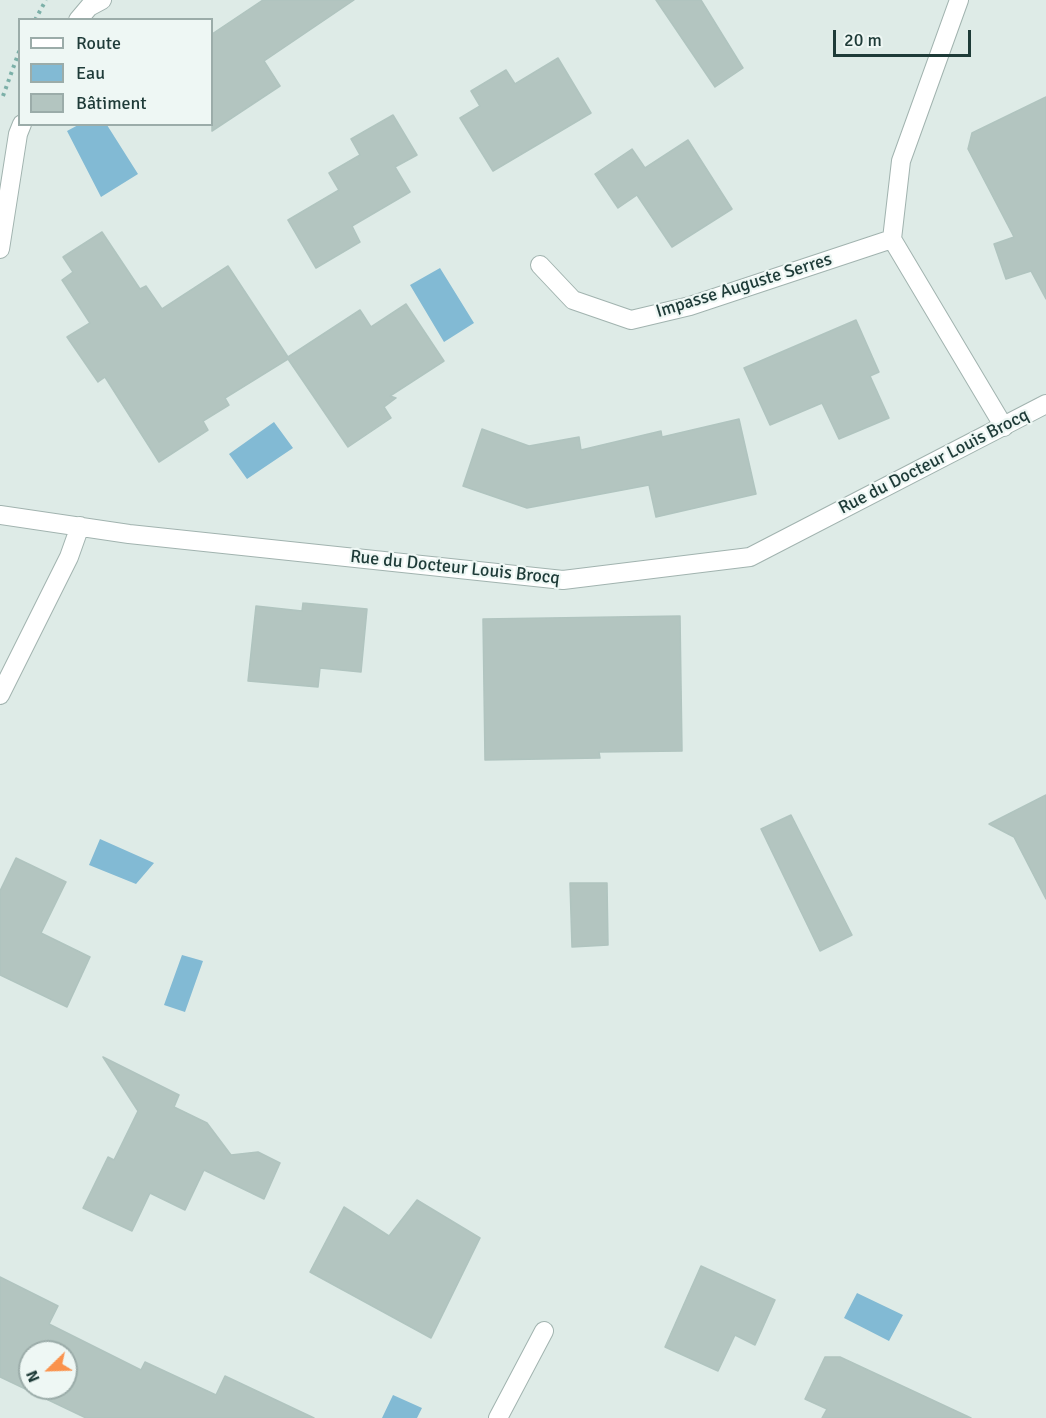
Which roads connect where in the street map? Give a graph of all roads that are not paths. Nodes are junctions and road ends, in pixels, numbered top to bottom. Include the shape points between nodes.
1 (959, 0) edge
2 (21, 126) edge
3 (892, 239) junction
4 (0, 249) edge
5 (540, 265) dead end
6 (1046, 404) edge
7 (1004, 427) junction
8 (0, 514) edge
9 (80, 526) junction
10 (0, 695) edge
11 (544, 1331) dead end
12 (498, 1418) edge

1 - 3 street via 901,161
2 - 4 street
3 - 5 street, Impasse Auguste Serres via 690,306 631,320 573,300
3 - 7 street
6 - 7 street, Rue du Docteur Louis Brocq
7 - 9 street, Rue du Docteur Louis Brocq via 750,557 563,580
8 - 9 street, Rue du Docteur Louis Brocq
9 - 10 street via 69,557
11 - 12 street

